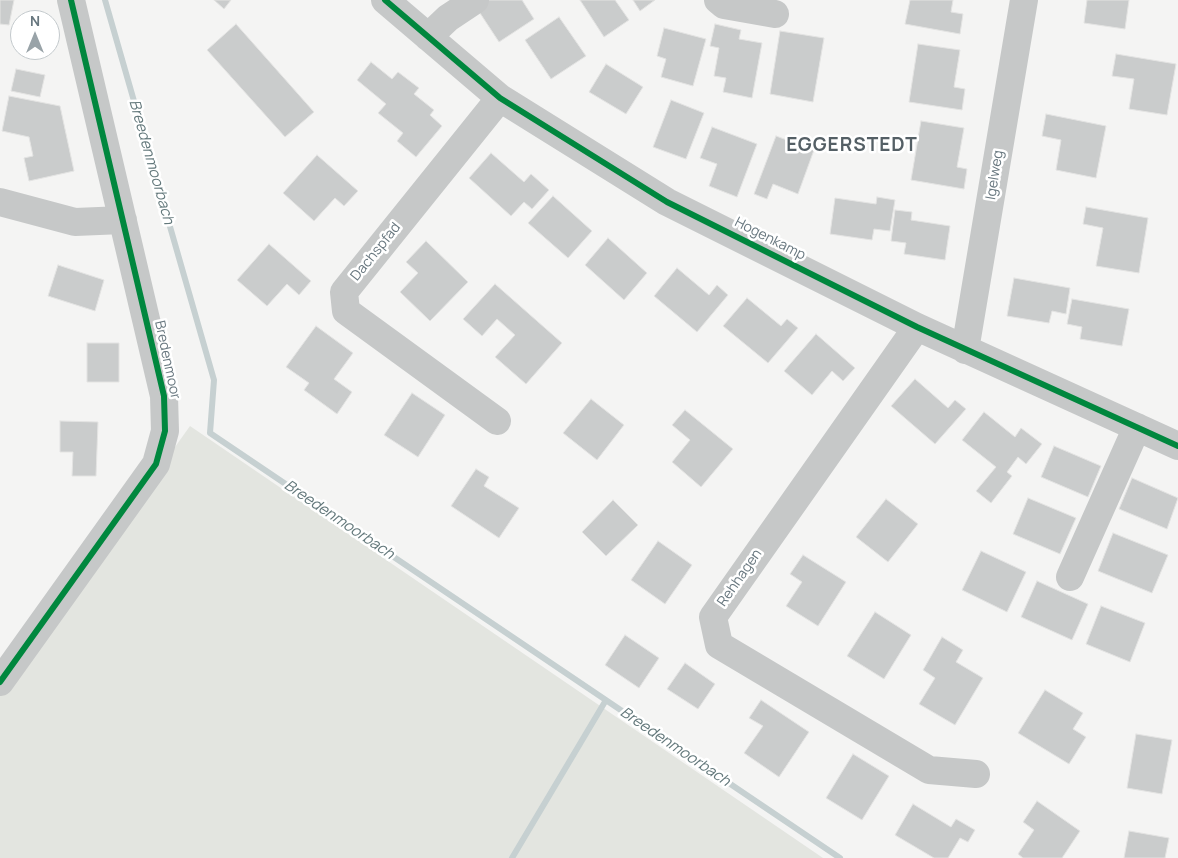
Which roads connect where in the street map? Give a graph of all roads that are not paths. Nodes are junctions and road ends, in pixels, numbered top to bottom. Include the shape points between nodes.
1 (71, 0) edge
2 (385, 0) edge
3 (474, 0) edge
4 (718, 0) edge
5 (1024, 0) edge
6 (775, 14) dead end
7 (428, 38) junction
8 (500, 98) junction
9 (0, 202) edge
10 (123, 220) junction
11 (917, 327) junction
12 (966, 350) junction
13 (497, 421) dead end
14 (1137, 427) junction
15 (1178, 446) edge
16 (1070, 576) dead end
17 (0, 682) edge
18 (976, 774) dead end

1 - 10 street, Bredenmoor
2 - 7 street, Hogenkamp
3 - 7 street via 448,18
4 - 6 street
5 - 12 street, Igelweg
7 - 8 street, Hogenkamp
8 - 11 street, Hogenkamp via 667,202
8 - 13 street, Dachspfad via 344,292 346,311
9 - 10 street via 75,222
10 - 17 street, Bredenmoor via 164,396 165,431 156,464
11 - 12 street, Hogenkamp
11 - 18 street, Rehhagen via 713,617 719,645 930,770
12 - 14 street, Hogenkamp
14 - 15 street, Hogenkamp
14 - 16 street

